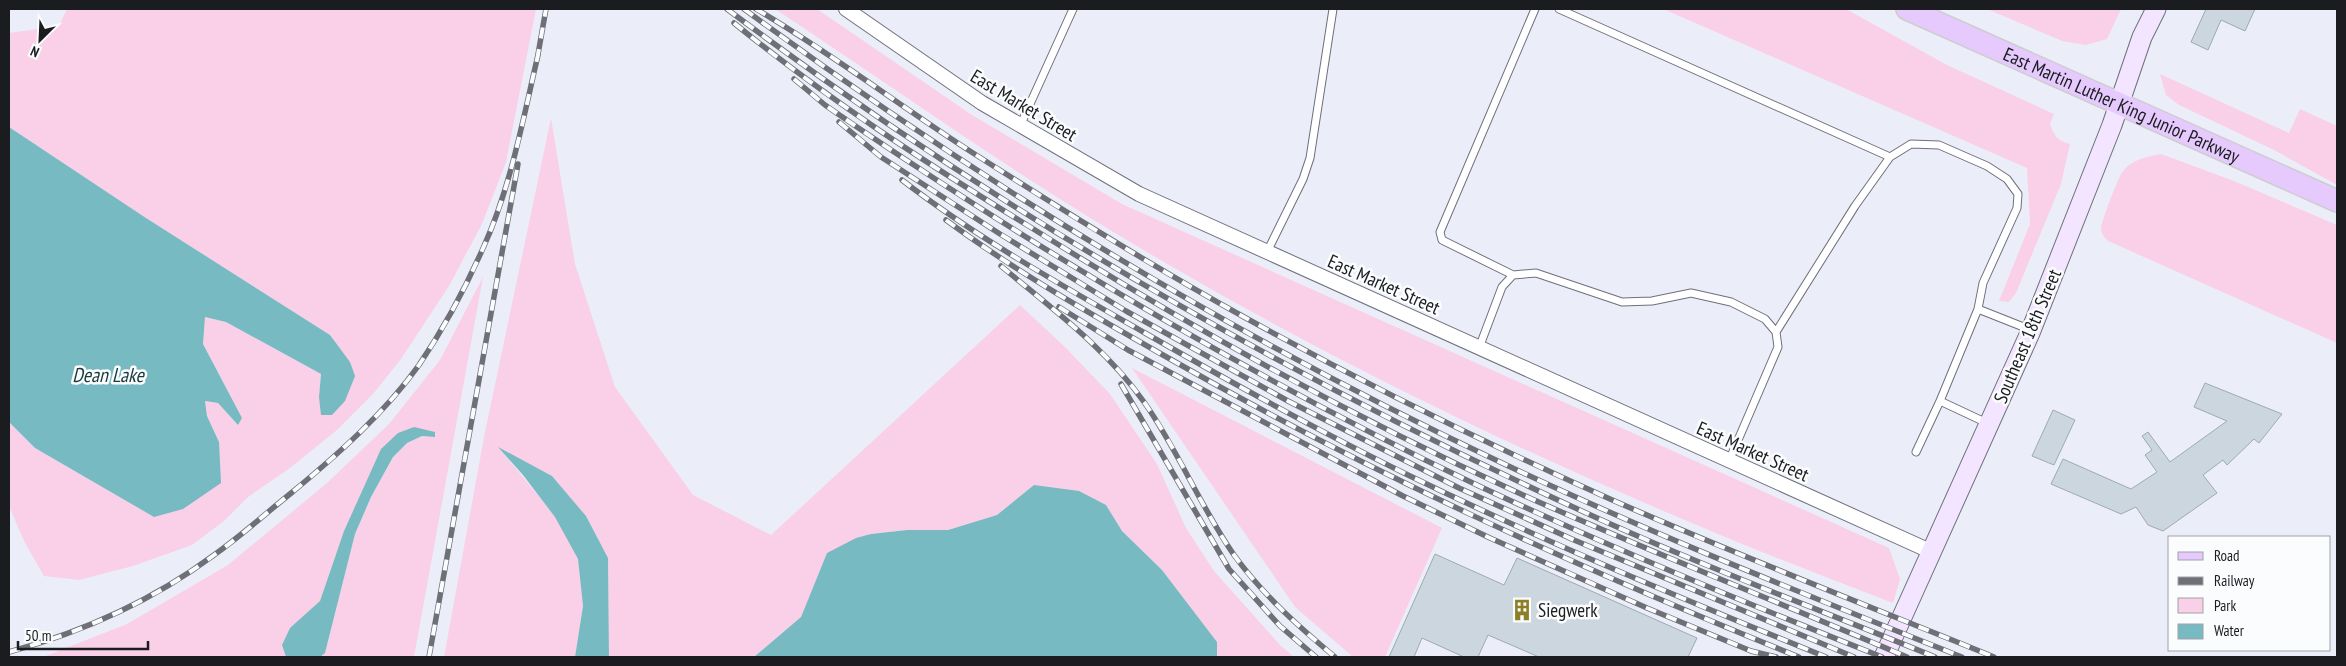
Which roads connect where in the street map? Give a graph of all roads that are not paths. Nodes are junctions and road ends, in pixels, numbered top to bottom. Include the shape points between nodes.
1 (846, 9) edge
2 (1073, 9) edge
3 (1333, 9) edge
4 (1536, 9) edge
5 (1559, 9) edge
6 (1907, 9) edge
7 (2156, 9) edge
8 (2120, 103) junction
9 (1020, 126) junction
10 (1890, 158) junction
11 (2337, 202) edge
12 (1267, 252) junction
13 (1513, 275) junction
14 (1978, 309) junction
15 (2032, 330) junction
16 (1776, 332) junction
17 (1479, 348) junction
18 (1940, 401) junction
19 (1989, 424) junction
20 (1916, 452) dead end
21 (1729, 461) junction
22 (1930, 551) junction
23 (1884, 657) edge

1 - 9 street, East Market Street
2 - 9 lane
3 - 12 lane via 1310,158
4 - 13 lane via 1440,232 1442,240
5 - 10 lane
6 - 8 main road, East Martin Luther King Junior Parkway
7 - 8 street, Southeast 18th Street via 2142,37
8 - 11 main road, East Martin Luther King Junior Parkway
8 - 15 street, Southeast 18th Street
9 - 12 street, East Market Street via 1139,194
10 - 14 lane via 1912,144 1939,145 1987,166 2007,179 2018,194 2017,208 1983,283
10 - 16 lane via 1855,206
12 - 17 street, East Market Street
13 - 16 lane via 1536,273 1622,302 1652,301 1692,293 1731,302 1764,319
13 - 17 lane via 1502,287
14 - 15 lane
14 - 18 lane
15 - 19 street, Southeast 18th Street
16 - 21 lane via 1778,347
17 - 21 street, East Market Street
18 - 19 lane
18 - 20 lane
19 - 22 street, Southeast 18th Street
21 - 22 street, East Market Street
22 - 23 street, Southeast 18th Street

